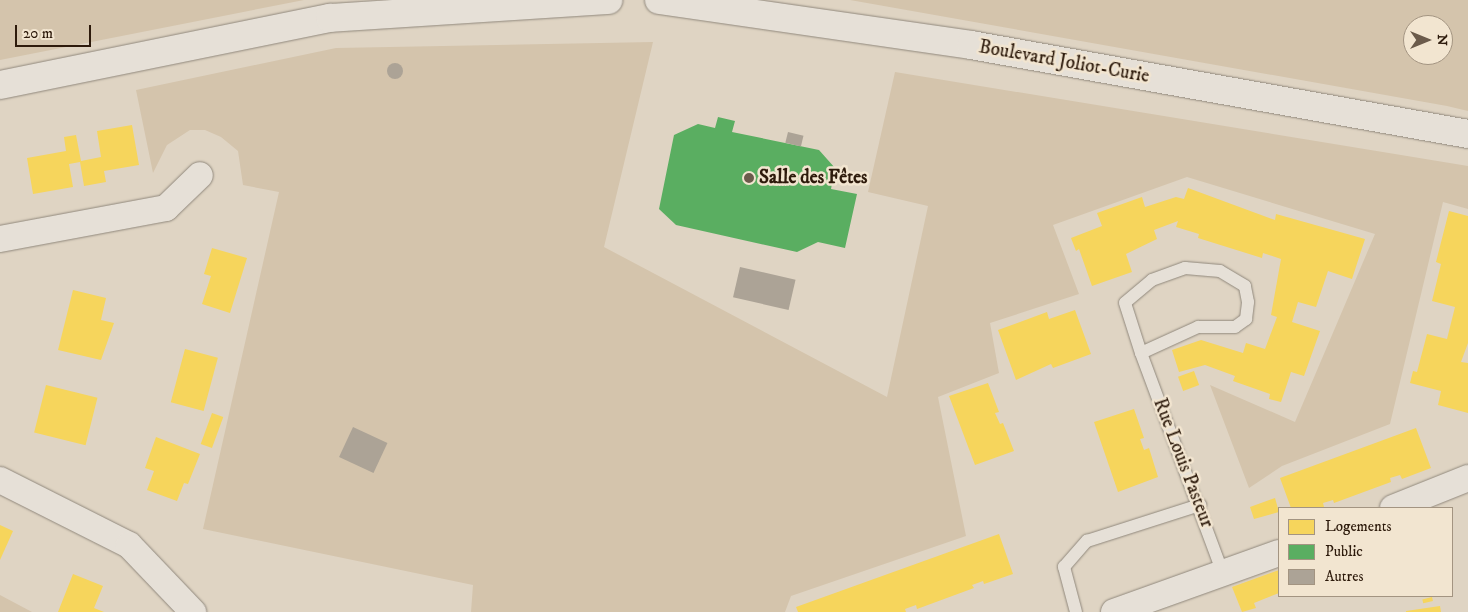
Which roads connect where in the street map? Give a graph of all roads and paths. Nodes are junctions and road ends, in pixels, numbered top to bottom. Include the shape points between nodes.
1 (608, 0) edge
2 (670, 1) edge
3 (524, 3) edge
4 (0, 84) edge
5 (1468, 134) edge
6 (200, 175) dead end
7 (0, 239) edge
8 (1141, 352) junction
9 (1468, 478) edge
10 (0, 480) edge
11 (1200, 506) junction
12 (1396, 507) edge
13 (1278, 553) edge
14 (1223, 573) junction
15 (193, 612) edge
16 (1076, 612) edge
17 (1114, 612) edge

1 - 3 main road
2 - 5 main road, Boulevard Joliot-Curie via 971,45
3 - 4 main road via 330,18
6 - 7 street via 166,208
8 - 8 lane, Rue Louis Pasteur via 1125,303 1152,280 1185,268 1220,271 1245,286 1248,302 1246,319 1235,327 1198,327
8 - 11 lane, Rue Louis Pasteur
9 - 12 street
10 - 15 street via 129,545
11 - 14 lane, Rue Louis Pasteur
11 - 16 lane via 1087,541 1064,567
13 - 14 street
14 - 17 street

